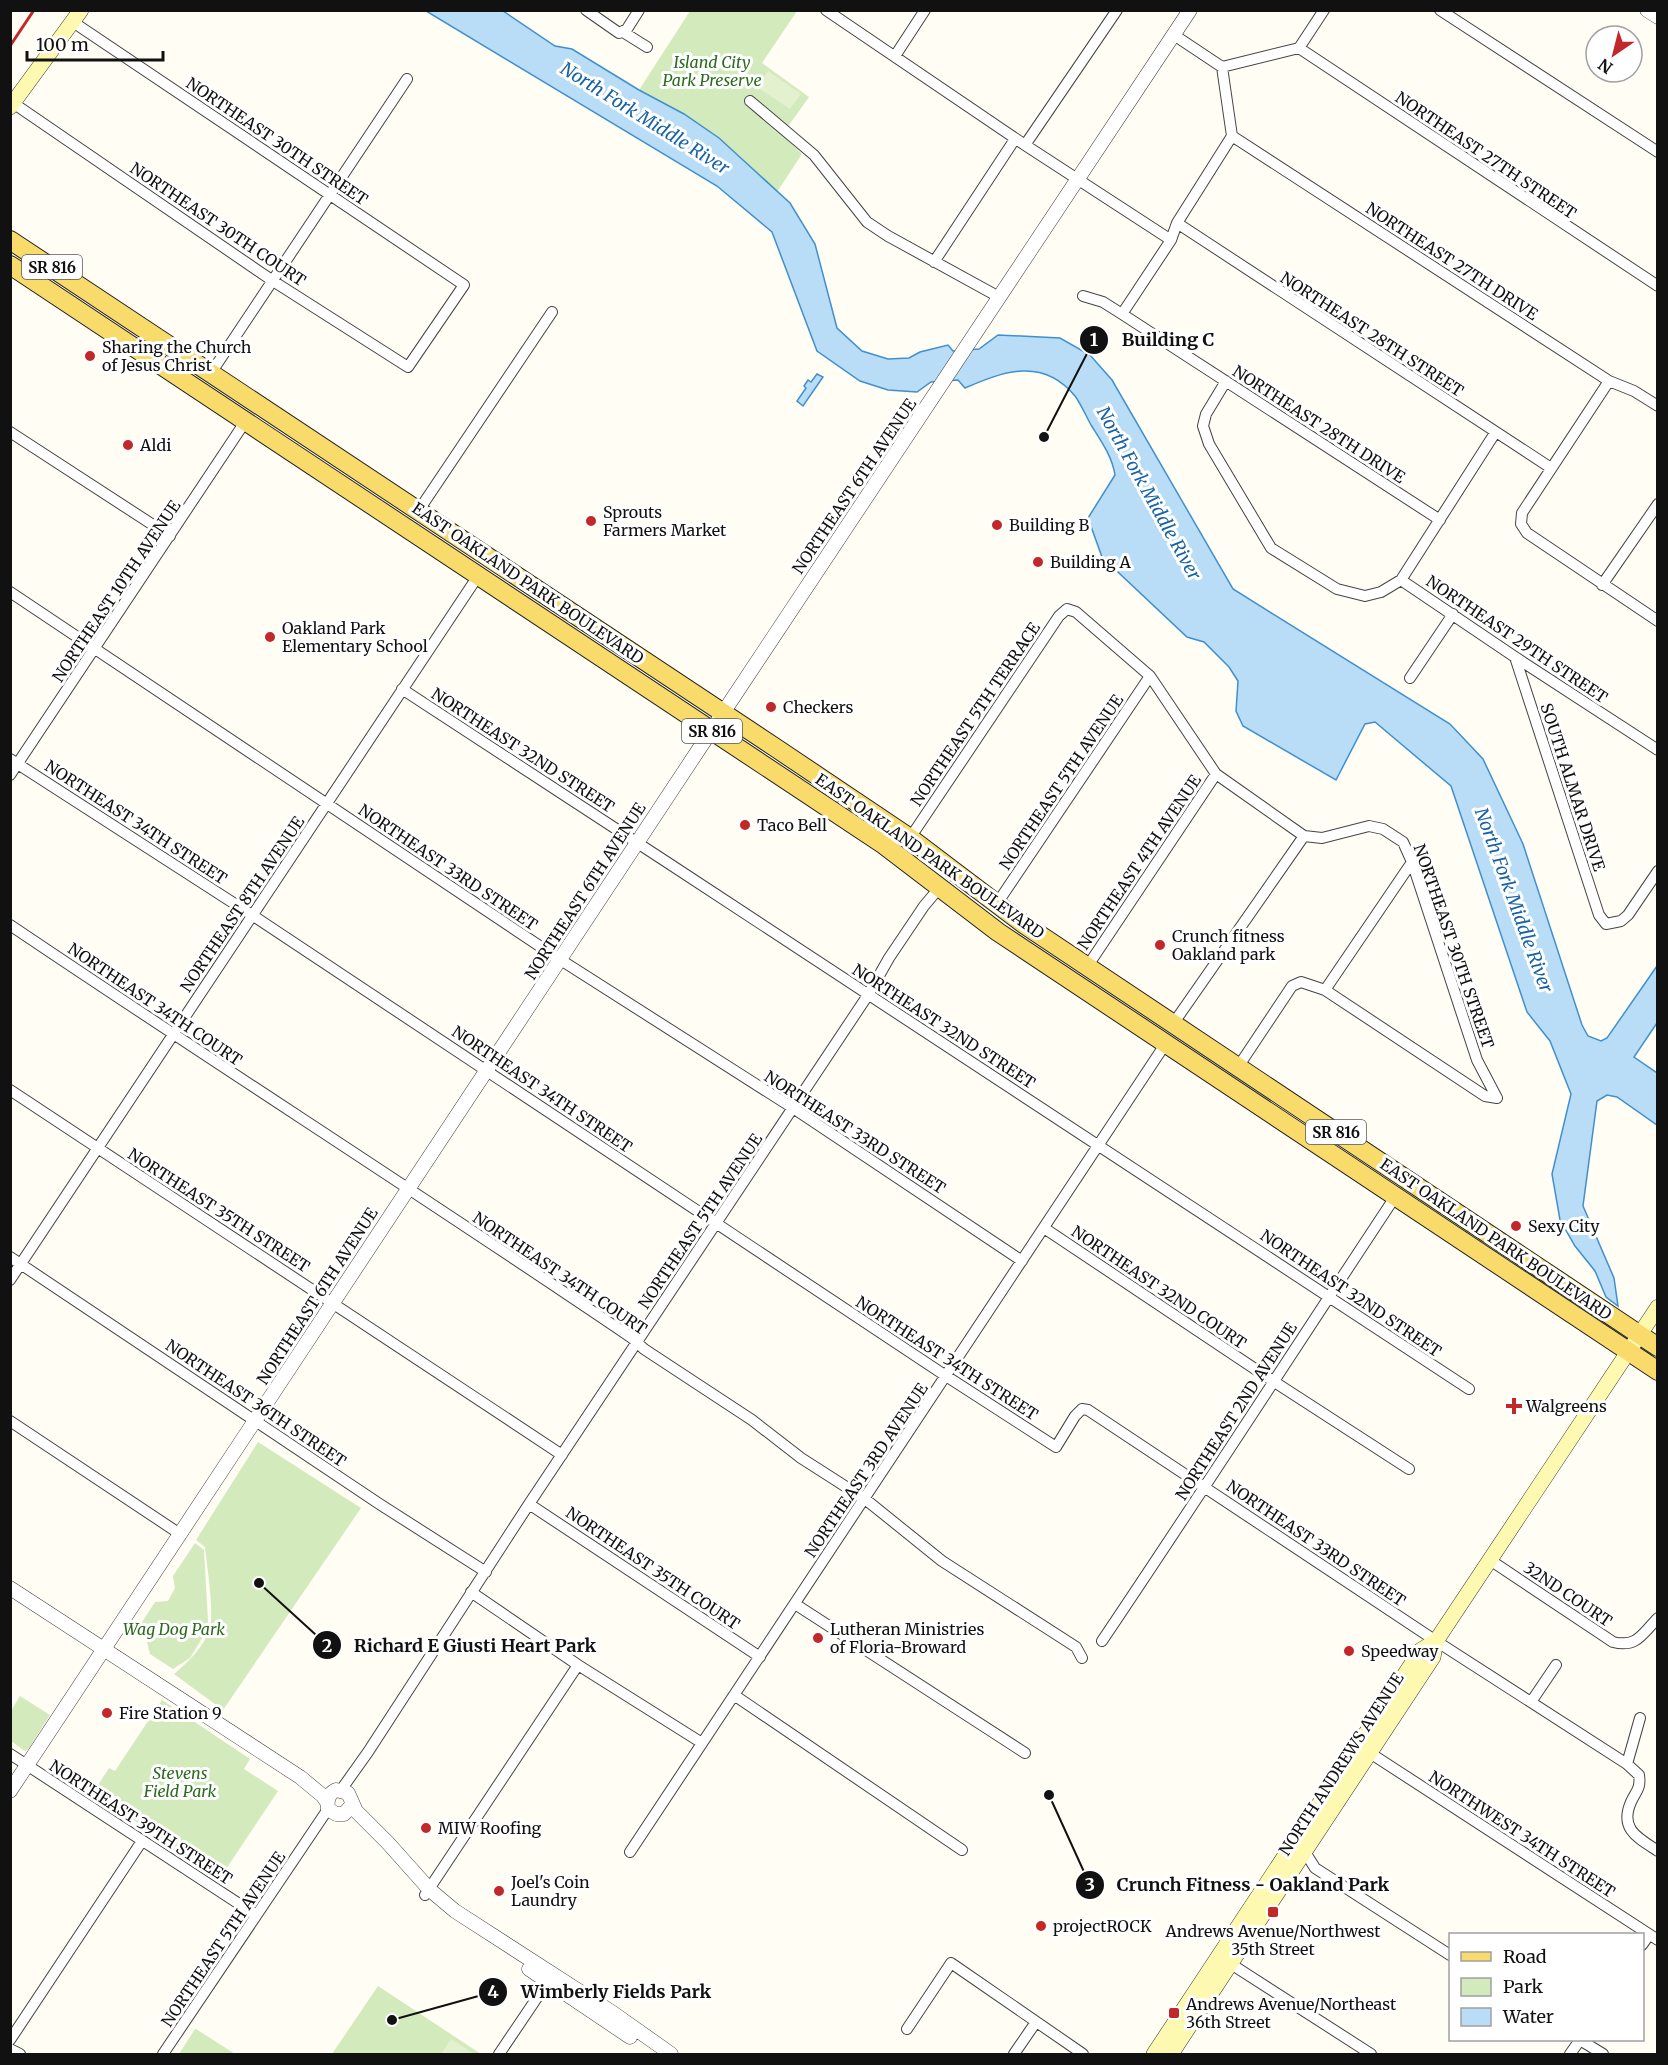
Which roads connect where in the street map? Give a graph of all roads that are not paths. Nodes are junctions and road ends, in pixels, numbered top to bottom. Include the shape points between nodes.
1 (586, 10) edge
2 (639, 10) edge
3 (826, 10) edge
4 (925, 10) edge
5 (1117, 10) edge
6 (1190, 10) edge
7 (1324, 10) edge
8 (1440, 10) edge
9 (1647, 10) edge
10 (77, 16) edge
11 (1658, 17) edge
12 (623, 32) junction
13 (1174, 35) junction
14 (647, 47) dead end
15 (1299, 48) junction
16 (895, 56) junction
17 (1222, 67) junction
18 (407, 79) dead end
19 (750, 101) dead end
20 (12, 105) edge
21 (1232, 136) junction
22 (1020, 142) junction
23 (1658, 152) edge
24 (1078, 179) junction
25 (330, 195) junction
26 (1177, 223) junction
27 (10, 240) edge
28 (1171, 240) junction
29 (934, 262) junction
30 (10, 266) edge
31 (273, 281) junction
32 (1657, 286) edge
33 (1083, 296) dead end
34 (999, 297) junction
35 (552, 312) dead end
36 (1122, 314) junction
37 (96, 323) junction
38 (408, 367) joint
39 (212, 373) junction
40 (1227, 381) junction
41 (1609, 381) junction
42 (1658, 406) edge
43 (245, 422) junction
44 (10, 432) edge
45 (1495, 433) junction
46 (344, 461) junction
47 (1551, 468) junction
48 (1658, 504) edge
49 (419, 510) junction
50 (1440, 520) junction
51 (396, 521) junction
52 (170, 536) junction
53 (464, 540) junction
54 (436, 548) junction
55 (478, 576) junction
56 (1401, 580) junction
57 (1602, 585) junction
58 (10, 592) edge
59 (1453, 614) junction
60 (1658, 621) edge
61 (96, 649) junction
62 (1515, 657) junction
63 (1150, 676) junction
64 (1410, 678) dead end
65 (402, 689) junction
66 (723, 712) junction
67 (711, 730) junction
68 (1658, 750) edge
69 (14, 762) edge
70 (1216, 774) junction
71 (10, 776) edge
72 (326, 804) junction
73 (1304, 836) junction
74 (910, 838) junction
75 (637, 843) junction
76 (1412, 862) junction
77 (1658, 872) edge
78 (939, 887) junction
79 (981, 893) junction
80 (996, 905) junction
81 (252, 915) junction
82 (10, 925) edge
83 (560, 959) junction
84 (1087, 967) junction
85 (1056, 970) junction
86 (1325, 990) junction
87 (867, 995) junction
88 (1173, 1024) junction
89 (173, 1035) junction
90 (1200, 1042) junction
91 (1166, 1043) junction
92 (1238, 1067) junction
93 (486, 1071) junction
94 (10, 1090) edge
95 (793, 1108) junction
96 (1100, 1144) junction
97 (1355, 1144) junction
98 (98, 1148) junction
99 (1326, 1151) junction
100 (408, 1190) junction
101 (1395, 1197) junction
102 (1434, 1197) junction
103 (716, 1223) junction
104 (1044, 1228) junction
105 (10, 1257) edge
106 (1022, 1261) junction
107 (21, 1264) junction
108 (10, 1280) edge
109 (1329, 1296) junction
110 (333, 1303) junction
111 (1658, 1307) edge
112 (1639, 1335) junction
113 (637, 1343) junction
114 (1658, 1347) edge
115 (1627, 1352) junction
116 (1658, 1371) edge
117 (946, 1376) junction
118 (1273, 1381) junction
119 (1469, 1389) dead end
120 (1088, 1410) joint
121 (10, 1421) edge
122 (255, 1421) junction
123 (562, 1455) junction
124 (1409, 1469) dead end
125 (1205, 1487) junction
126 (864, 1499) junction
127 (529, 1504) junction
128 (180, 1534) junction
129 (1490, 1560) junction
130 (486, 1572) junction
131 (10, 1588) edge
132 (471, 1592) junction
133 (795, 1604) junction
134 (1658, 1618) edge
135 (1102, 1641) dead end
136 (1436, 1641) junction
137 (104, 1650) junction
138 (760, 1657) junction
139 (1082, 1658) dead end
140 (578, 1665) junction
141 (1556, 1665) dead end
142 (734, 1695) junction
143 (1531, 1702) junction
144 (1640, 1718) dead end
145 (702, 1743) junction
146 (1370, 1753) junction
147 (10, 1754) edge
148 (1024, 1754) dead end
149 (1627, 1764) junction
150 (27, 1766) junction
151 (10, 1791) edge
152 (338, 1803) junction
153 (142, 1841) junction
154 (962, 1850) dead end
155 (1658, 1851) edge
156 (630, 1852) dead end
157 (1294, 1855) junction
158 (427, 1892) junction
159 (256, 1915) junction
160 (1653, 1937) edge
161 (1449, 1954) edge
162 (1231, 1964) junction
163 (550, 1978) junction
164 (1036, 2022) junction
165 (908, 2029) dead end
166 (10, 2040) edge
167 (1579, 2041) edge
168 (1582, 2041) edge
169 (10, 2049) edge
170 (1159, 2054) edge
171 (20, 2055) edge
172 (163, 2055) edge
173 (499, 2055) edge
174 (657, 2055) edge
175 (671, 2055) edge
176 (1014, 2055) edge
177 (1083, 2055) edge
178 (1371, 2055) edge
179 (1570, 2055) edge
180 (1603, 2055) edge

1 - 12 street
2 - 12 street
3 - 16 street
4 - 16 street
5 - 22 street
6 - 13 street, NORTHEAST 6TH AVENUE
7 - 15 street
8 - 23 street
9 - 11 street
10 - 20 main road
10 - 25 street, NORTHEAST 30TH STREET
12 - 14 street
13 - 17 street
13 - 24 street, NORTHEAST 6TH AVENUE
15 - 17 street
15 - 32 street, NORTHEAST 27TH STREET
16 - 22 street
17 - 21 street
18 - 25 street
19 - 29 street via 814,155 867,222
20 - 31 street, NORTHEAST 30TH COURT
21 - 26 street
21 - 41 street, NORTHEAST 27TH DRIVE
22 - 24 street
22 - 29 street
24 - 28 street
24 - 34 street, NORTHEAST 6TH AVENUE
25 - 31 street
25 - 38 street, NORTHEAST 30TH STREET via 464,285
26 - 28 street
26 - 45 street, NORTHEAST 28TH STREET
27 - 39 main road, EAST OAKLAND PARK BOULEVARD / SR 816
28 - 36 street
29 - 34 street
30 - 37 main road, EAST OAKLAND PARK BOULEVARD / SR 816
31 - 38 street, NORTHEAST 30TH COURT
31 - 39 street
33 - 36 street
34 - 66 street, NORTHEAST 6TH AVENUE
35 - 49 street
36 - 40 street, NORTHEAST 28TH DRIVE
37 - 39 main road via 114,324 189,373
37 - 43 main road, EAST OAKLAND PARK BOULEVARD / SR 816
39 - 46 main road, EAST OAKLAND PARK BOULEVARD / SR 816
40 - 50 street, NORTHEAST 28TH DRIVE
40 - 56 street, NORTHEAST 29TH STREET via 1203,426 1209,444 1270,548 1337,589 1365,596
41 - 42 street, NORTHEAST 27TH DRIVE
41 - 47 street
43 - 46 main road via 264,419 322,457
43 - 51 main road, EAST OAKLAND PARK BOULEVARD / SR 816
43 - 52 street, NORTHEAST 10TH AVENUE
44 - 52 street
45 - 47 street, NORTHEAST 28TH STREET
45 - 50 street
46 - 49 main road, EAST OAKLAND PARK BOULEVARD / SR 816
47 - 57 street via 1522,513 1521,524 1527,533
48 - 57 street
49 - 51 main road via 410,518
49 - 53 main road, EAST OAKLAND PARK BOULEVARD / SR 816
50 - 56 street
51 - 54 main road, EAST OAKLAND PARK BOULEVARD / SR 816
52 - 61 street, NORTHEAST 10TH AVENUE
53 - 54 main road via 450,538
53 - 66 main road, EAST OAKLAND PARK BOULEVARD / SR 816
54 - 55 main road, EAST OAKLAND PARK BOULEVARD / SR 816
55 - 65 street, NORTHEAST 8TH AVENUE
55 - 67 main road, EAST OAKLAND PARK BOULEVARD / SR 816
56 - 59 street, NORTHEAST 29TH STREET
57 - 60 street
58 - 61 street, NORTHEAST 33RD STREET
59 - 62 street, NORTHEAST 29TH STREET
59 - 64 street
61 - 69 street, NORTHEAST 10TH AVENUE
61 - 72 street, NORTHEAST 33RD STREET
62 - 68 street, NORTHEAST 29TH STREET
62 - 77 street, SOUTH ALMAR DRIVE via 1599,915 1606,924 1628,915
63 - 70 street
63 - 74 street, NORTHEAST 5TH TERRACE via 1081,615 1067,609
63 - 80 street, NORTHEAST 5TH AVENUE
65 - 72 street, NORTHEAST 8TH AVENUE
65 - 75 street, NORTHEAST 32ND STREET
66 - 67 street, NORTHEAST 6TH AVENUE
66 - 74 main road, EAST OAKLAND PARK BOULEVARD / SR 816
67 - 75 street, NORTHEAST 6TH AVENUE
67 - 78 main road, EAST OAKLAND PARK BOULEVARD / SR 816 via 897,854
69 - 71 street, NORTHEAST 10TH AVENUE
69 - 81 street, NORTHEAST 34TH STREET
70 - 73 street
70 - 84 street, NORTHEAST 4TH AVENUE
72 - 81 street, NORTHEAST 8TH AVENUE
72 - 83 street, NORTHEAST 33RD STREET
73 - 76 street, NORTHEAST 30TH STREET via 1322,838 1369,826 1383,829 1403,842
73 - 88 street
74 - 79 main road, EAST OAKLAND PARK BOULEVARD / SR 816
75 - 83 street, NORTHEAST 6TH AVENUE
75 - 87 street, NORTHEAST 32ND STREET
76 - 86 street
76 - 86 street, NORTHEAST 30TH STREET via 1477,1060 1497,1098 1485,1096
78 - 79 main road via 951,884
78 - 85 main road, EAST OAKLAND PARK BOULEVARD / SR 816
78 - 87 street, NORTHEAST 5TH AVENUE
79 - 80 main road, EAST OAKLAND PARK BOULEVARD / SR 816
80 - 84 main road, EAST OAKLAND PARK BOULEVARD / SR 816
81 - 89 street, NORTHEAST 8TH AVENUE
81 - 93 street, NORTHEAST 34TH STREET
82 - 89 street, NORTHEAST 34TH COURT
83 - 93 street, NORTHEAST 6TH AVENUE
83 - 95 street, NORTHEAST 33RD STREET
84 - 85 main road via 1072,972
84 - 88 main road, EAST OAKLAND PARK BOULEVARD / SR 816
85 - 91 main road, EAST OAKLAND PARK BOULEVARD / SR 816
86 - 92 street via 1301,982 1292,986
87 - 95 street, NORTHEAST 5TH AVENUE
87 - 96 street, NORTHEAST 32ND STREET
88 - 90 main road, EAST OAKLAND PARK BOULEVARD / SR 816
89 - 98 street, NORTHEAST 8TH AVENUE
89 - 100 street, NORTHEAST 34TH COURT
90 - 91 main road via 1180,1038
90 - 92 main road, EAST OAKLAND PARK BOULEVARD / SR 816
91 - 96 street, NORTHEAST 3RD AVENUE
91 - 99 main road, EAST OAKLAND PARK BOULEVARD / SR 816
92 - 97 main road, EAST OAKLAND PARK BOULEVARD / SR 816
93 - 100 street, NORTHEAST 6TH AVENUE
93 - 103 street, NORTHEAST 34TH STREET
94 - 98 street, NORTHEAST 35TH STREET
95 - 103 street, NORTHEAST 5TH AVENUE
95 - 106 street, NORTHEAST 33RD STREET
96 - 104 street, NORTHEAST 3RD AVENUE
96 - 109 street, NORTHEAST 32ND STREET
97 - 99 main road via 1342,1152
97 - 102 main road, EAST OAKLAND PARK BOULEVARD / SR 816
98 - 107 street, NORTHEAST 8TH AVENUE
98 - 110 street, NORTHEAST 35TH STREET
99 - 101 main road, EAST OAKLAND PARK BOULEVARD / SR 816
100 - 110 street, NORTHEAST 6TH AVENUE
100 - 113 street, NORTHEAST 34TH COURT
101 - 102 main road via 1410,1190
101 - 109 street, NORTHEAST 2ND AVENUE
101 - 115 main road, EAST OAKLAND PARK BOULEVARD / SR 816
102 - 112 main road, EAST OAKLAND PARK BOULEVARD / SR 816
103 - 113 street, NORTHEAST 5TH AVENUE
103 - 117 street, NORTHEAST 34TH STREET
104 - 106 street, NORTHEAST 3RD AVENUE
104 - 118 street, NORTHEAST 32ND COURT
105 - 107 street, NORTHEAST 36TH STREET
106 - 117 street, NORTHEAST 3RD AVENUE
107 - 108 street, NORTHEAST 8TH AVENUE
107 - 122 street, NORTHEAST 36TH STREET
109 - 118 street, NORTHEAST 2ND AVENUE
109 - 119 street, NORTHEAST 32ND STREET
110 - 122 street, NORTHEAST 6TH AVENUE
110 - 123 street, NORTHEAST 35TH STREET
111 - 112 main road, NORTH ANDREWS AVENUE
112 - 114 main road, SR 816
112 - 115 main road, NORTH ANDREWS AVENUE
113 - 123 street, NORTHEAST 5TH AVENUE
113 - 126 street, NORTHEAST 34TH COURT
115 - 116 main road, SR 816
115 - 129 main road, NORTH ANDREWS AVENUE
117 - 120 street, NORTHEAST 34TH STREET via 1056,1447 1082,1409
117 - 126 street, NORTHEAST 3RD AVENUE
118 - 124 street, NORTHEAST 32ND COURT
118 - 125 street, NORTHEAST 2ND AVENUE
120 - 125 street, NORTHEAST 33RD STREET
121 - 128 street
122 - 128 street, NORTHEAST 6TH AVENUE
122 - 130 street, NORTHEAST 36TH STREET
123 - 127 street, NORTHEAST 5TH AVENUE
125 - 135 street, NORTHEAST 2ND AVENUE
125 - 136 street, NORTHEAST 33RD STREET
126 - 133 street, NORTHEAST 3RD AVENUE
126 - 139 street, NORTHEAST 34TH COURT via 942,1561 1076,1647
127 - 130 street, NORTHEAST 5TH AVENUE
127 - 138 street, NORTHEAST 35TH COURT
128 - 137 street, NORTHEAST 6TH AVENUE
129 - 134 street, 32ND COURT via 1613,1642 1633,1643
129 - 136 main road, NORTH ANDREWS AVENUE
130 - 132 street, NORTHEAST 5TH AVENUE
131 - 137 street
132 - 140 street
132 - 152 street, NORTHEAST 5TH AVENUE
133 - 138 street, NORTHEAST 3RD AVENUE
133 - 148 street
136 - 143 street, NORTHEAST 33RD STREET
136 - 146 main road, NORTH ANDREWS AVENUE via 1433,1657
136 - 157 main road, NORTH ANDREWS AVENUE via 1421,1650
137 - 150 street, NORTHEAST 6TH AVENUE
137 - 152 street via 300,1778 316,1784
138 - 142 street, NORTHEAST 3RD AVENUE
140 - 145 street
140 - 158 street
141 - 143 street
142 - 145 street, NORTHEAST 3RD AVENUE
142 - 154 street
143 - 149 street, NORTHEAST 33RD STREET
144 - 149 street
145 - 156 street, NORTHEAST 3RD AVENUE
146 - 157 main road, NORTH ANDREWS AVENUE
146 - 160 street, NORTHWEST 34TH STREET
147 - 150 street, NORTHEAST 39TH STREET
149 - 155 street via 1639,1775 1640,1785 1626,1820 1633,1835
150 - 151 street, NORTHEAST 6TH AVENUE
150 - 153 street, NORTHEAST 39TH STREET
152 - 158 street
152 - 159 street, NORTHEAST 5TH AVENUE via 310,1833 309,1840
153 - 159 street, NORTHEAST 39TH STREET
153 - 166 street
157 - 161 street
157 - 162 main road, NORTH ANDREWS AVENUE
157 - 170 main road, NORTH ANDREWS AVENUE
158 - 163 street
159 - 172 street, NORTHEAST 5TH AVENUE
162 - 170 main road, NORTH ANDREWS AVENUE
162 - 178 street
163 - 173 street
163 - 174 street
163 - 175 street
164 - 165 street via 951,1963
164 - 176 street
164 - 177 street
167 - 179 street
168 - 180 street
169 - 171 street

